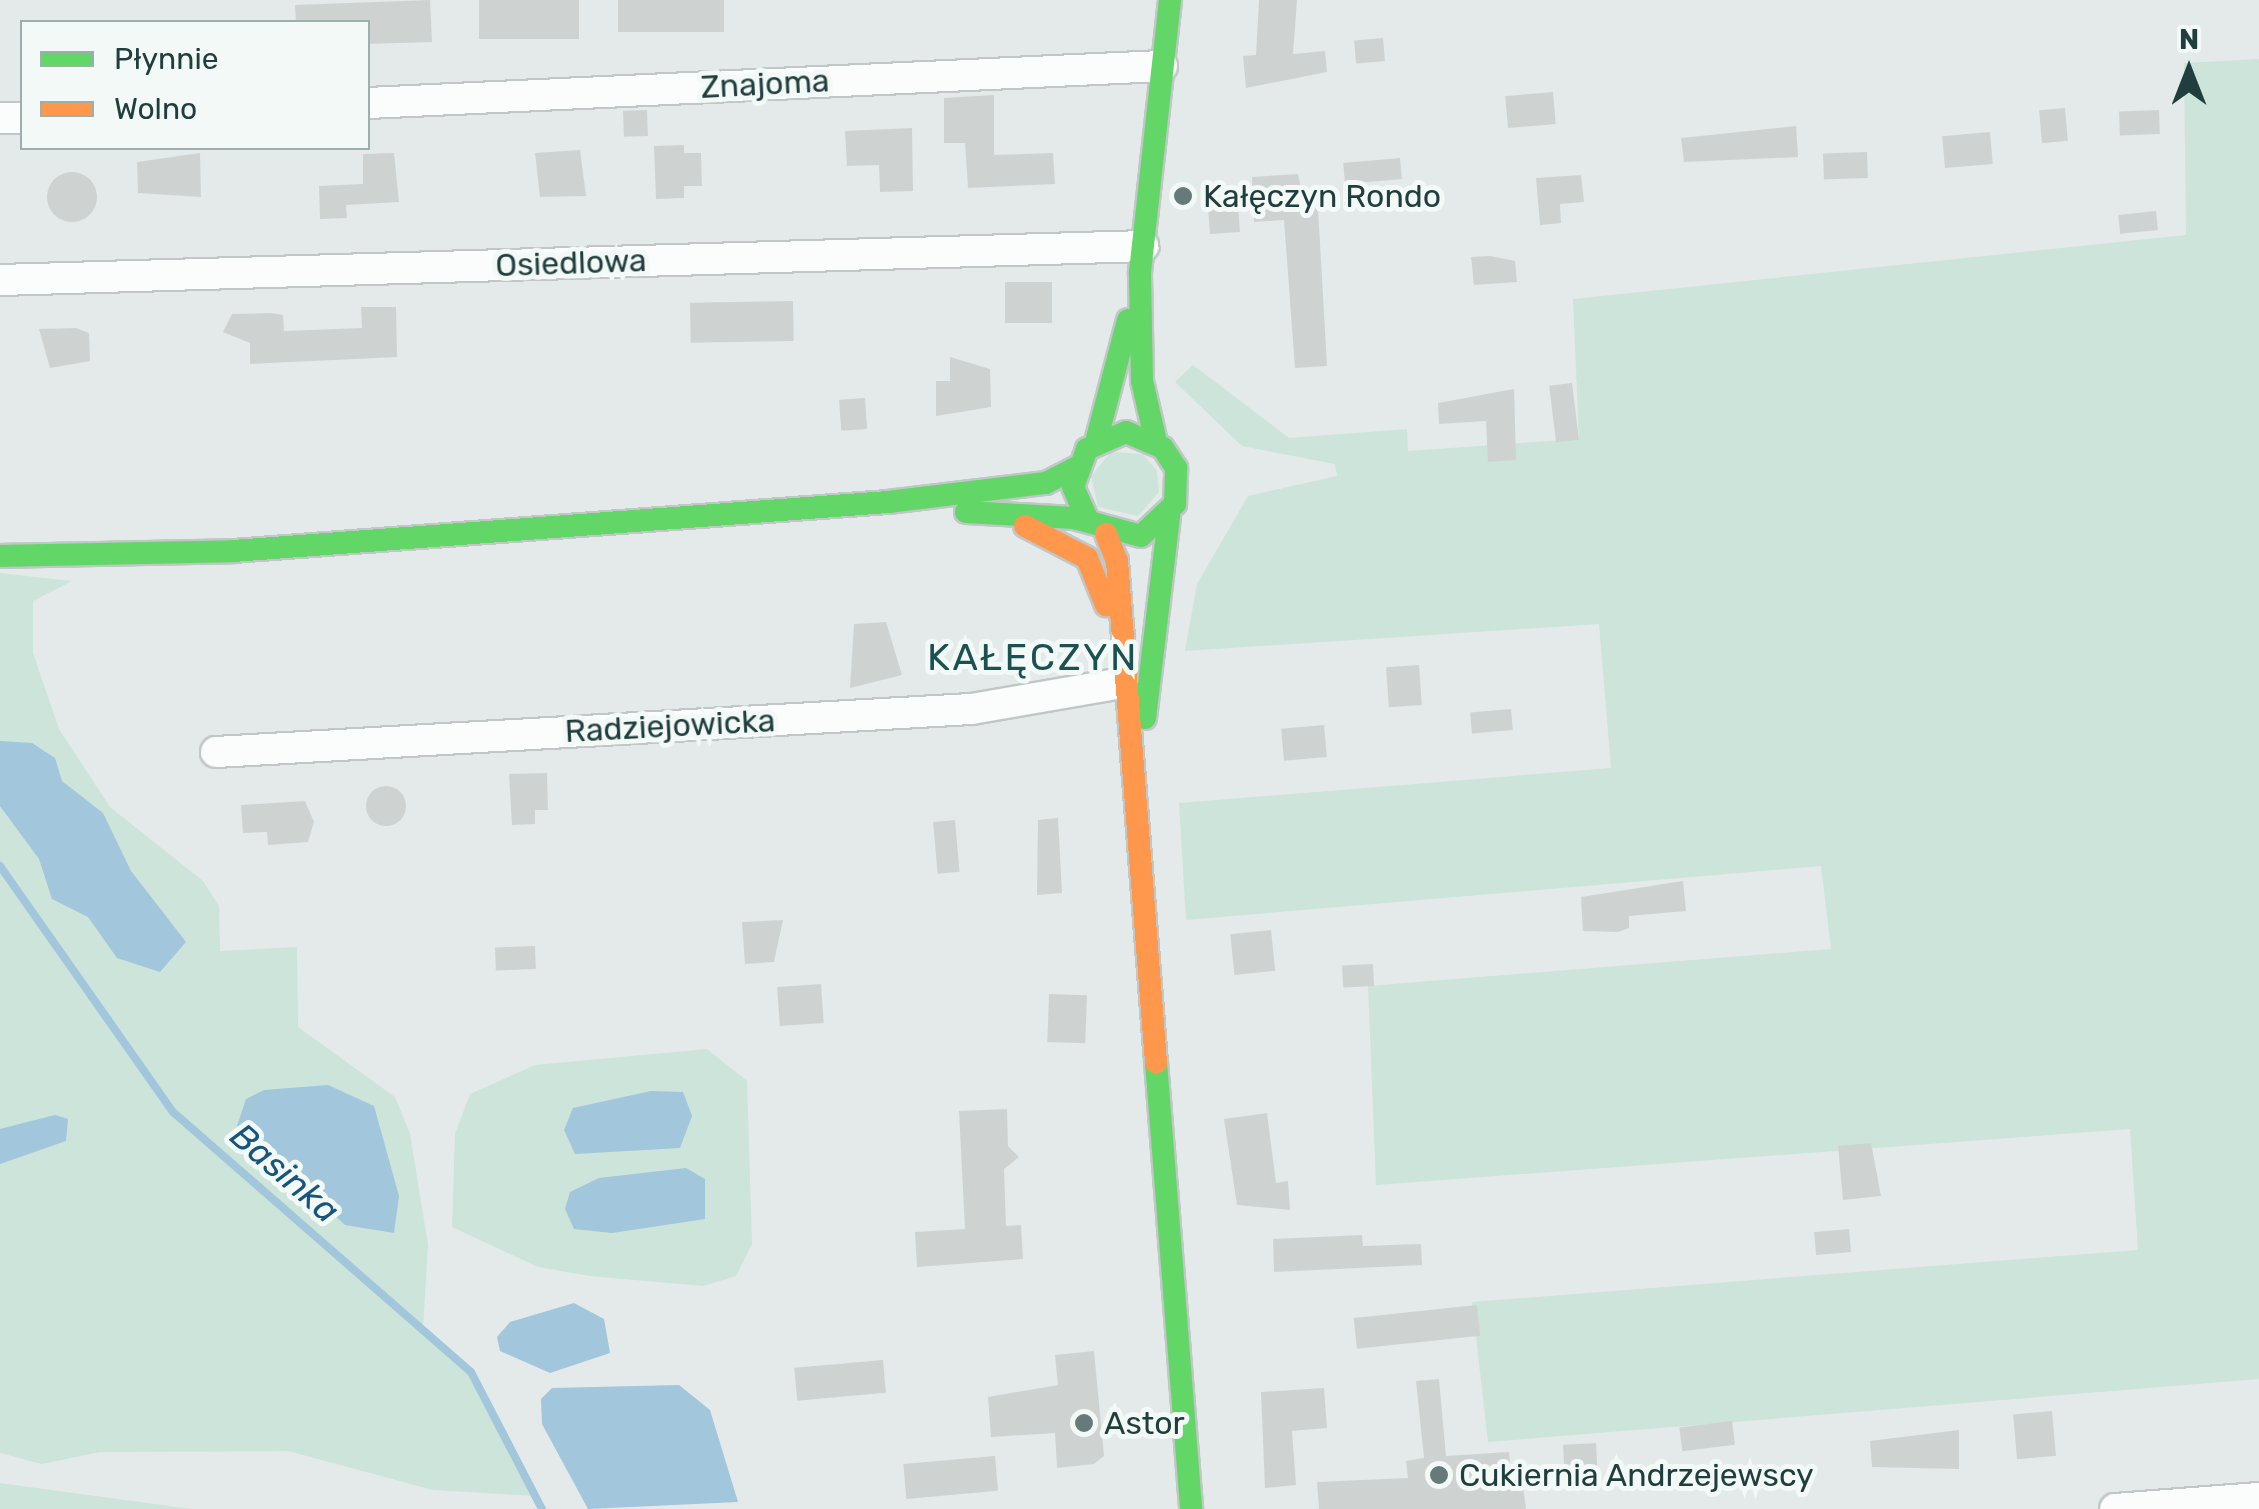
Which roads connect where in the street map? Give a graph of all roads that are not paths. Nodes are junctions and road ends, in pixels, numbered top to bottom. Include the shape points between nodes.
1 (1170, 0) edge
2 (1162, 66) junction
3 (370, 103) edge
4 (1141, 259) junction
5 (0, 280) edge
6 (1096, 442) junction
7 (1156, 442) junction
8 (1076, 468) junction
9 (888, 502) junction
10 (964, 512) junction
11 (1169, 516) junction
12 (1097, 528) junction
13 (0, 556) edge
14 (1122, 683) junction
15 (216, 752) dead end
16 (1138, 842) junction
17 (2259, 1498) edge
18 (1191, 1509) edge
19 (2115, 1509) edge

1 - 2 main road
2 - 3 street, Znajoma
2 - 4 main road
4 - 5 street, Osiedlowa
4 - 6 main road
4 - 7 main road via 1145,411
6 - 7 main road via 1126,432
6 - 8 main road
7 - 11 main road via 1178,480
8 - 9 main road via 1046,483
8 - 12 main road
9 - 10 main road
9 - 13 main road via 232,551
10 - 12 main road
10 - 14 main road via 1042,530 1087,558
11 - 12 main road via 1141,536
11 - 16 main road
12 - 14 main road via 1117,561
14 - 15 street, Radziejowicka via 972,709
14 - 16 main road
16 - 18 main road
17 - 19 street

